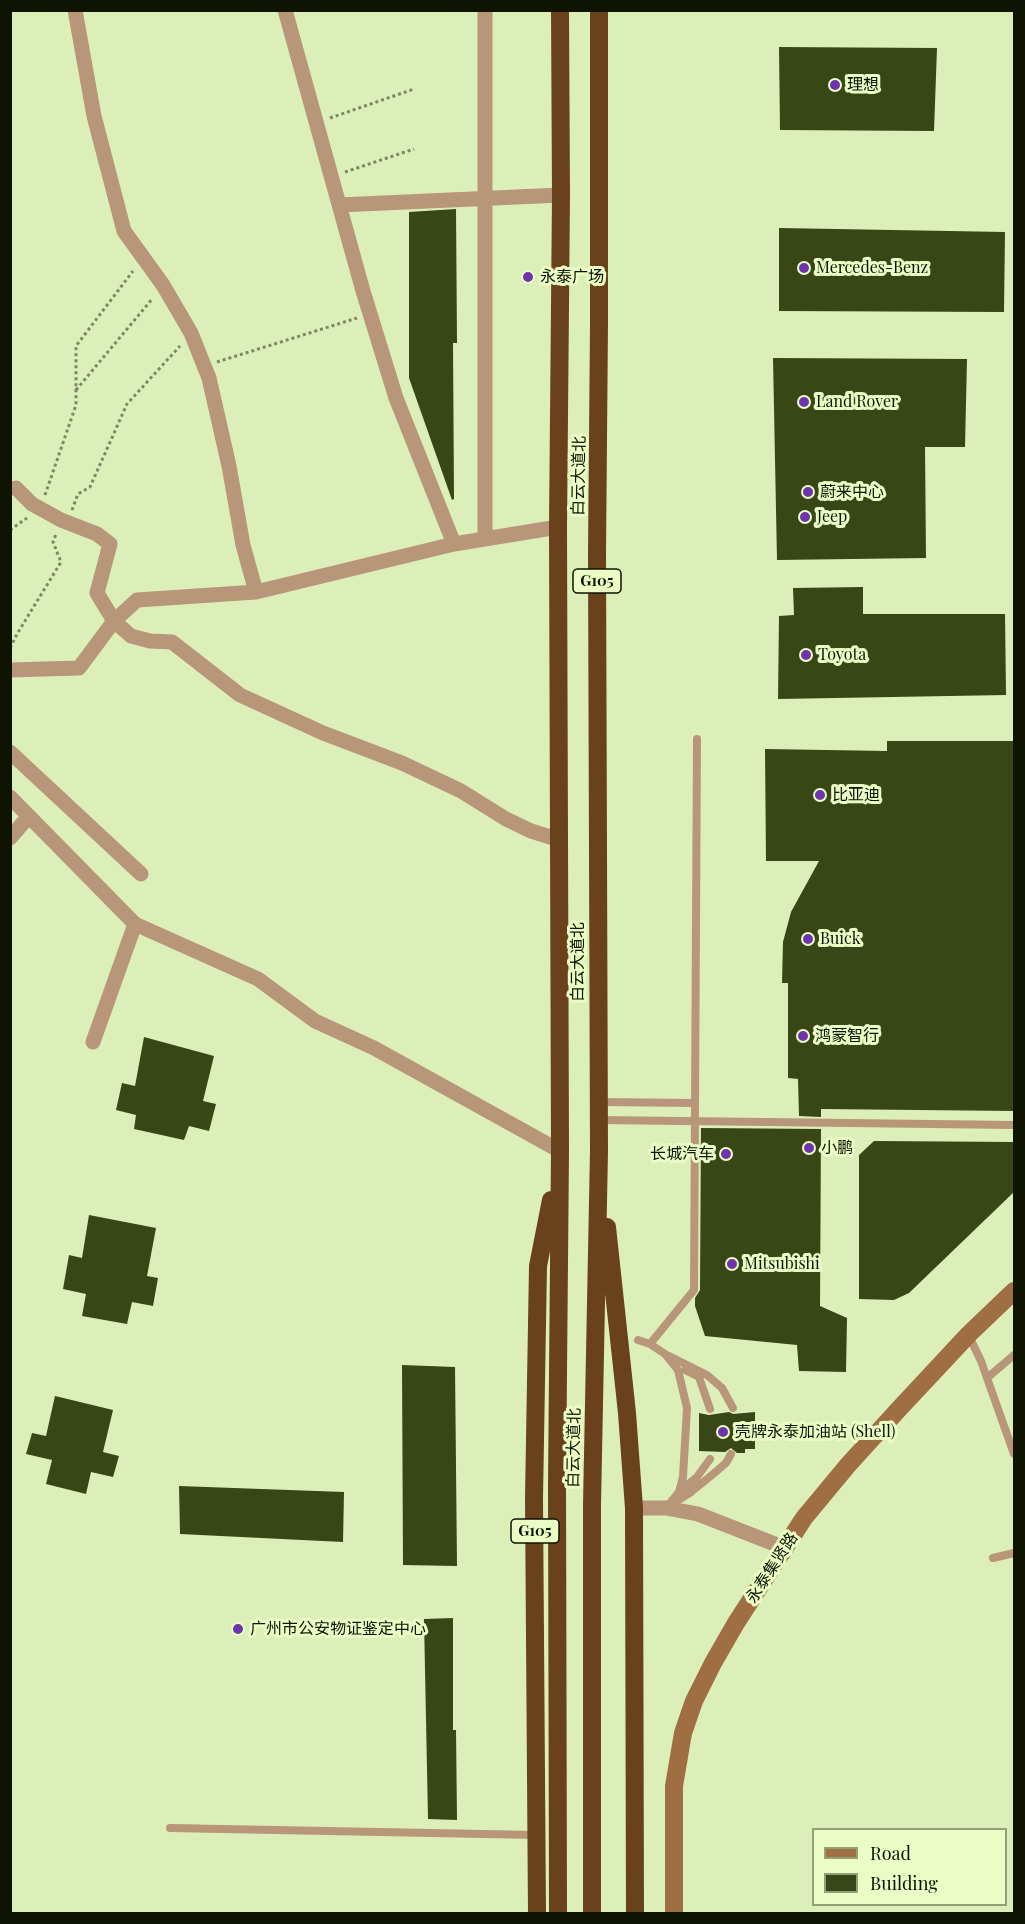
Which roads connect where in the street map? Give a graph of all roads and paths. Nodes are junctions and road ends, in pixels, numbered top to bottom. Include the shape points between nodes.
1 (75, 10) edge
2 (285, 10) edge
3 (485, 10) edge
4 (560, 10) edge
5 (599, 10) edge
6 (414, 89) dead end
7 (316, 122) junction
8 (414, 149) dead end
9 (332, 177) junction
10 (561, 195) junction
11 (484, 199) junction
12 (339, 205) junction
13 (144, 257) junction
14 (163, 285) junction
15 (370, 314) junction
16 (191, 333) junction
17 (204, 366) junction
18 (76, 390) junction
19 (16, 488) dead end
20 (41, 508) junction
21 (61, 520) junction
22 (558, 527) junction
23 (10, 530) edge
24 (485, 539) junction
25 (454, 543) junction
26 (256, 592) junction
27 (114, 621) junction
28 (10, 648) edge
29 (10, 670) edge
30 (697, 739) dead end
31 (10, 752) edge
32 (10, 797) edge
33 (29, 816) junction
34 (10, 838) edge
35 (560, 840) junction
36 (141, 874) dead end
37 (135, 924) junction
38 (93, 1042) dead end
39 (694, 1103) junction
40 (598, 1111) junction
41 (694, 1121) junction
42 (1014, 1125) edge
43 (560, 1151) junction
44 (599, 1151) junction
45 (1014, 1291) edge
46 (969, 1334) junction
47 (638, 1340) dead end
48 (650, 1344) junction
49 (665, 1354) junction
50 (1014, 1355) edge
51 (671, 1361) junction
52 (987, 1378) junction
53 (733, 1408) dead end
54 (710, 1409) dead end
55 (731, 1454) dead end
56 (1014, 1454) edge
57 (711, 1458) dead end
58 (679, 1492) junction
59 (634, 1508) junction
60 (666, 1508) junction
61 (785, 1548) junction
62 (1014, 1553) edge
63 (993, 1558) dead end
64 (170, 1828) dead end
65 (537, 1835) junction
66 (537, 1914) edge
67 (558, 1914) edge
68 (592, 1914) edge
69 (635, 1914) edge
70 (674, 1914) edge

1 - 13 street via 94,116 124,231
2 - 7 street
3 - 11 street
4 - 10 highway, 白云大道北 / G105
5 - 40 highway, 白云大道北 / G105
6 - 7 path
7 - 9 street
8 - 9 path
9 - 12 street
10 - 11 street
10 - 22 highway, 白云大道北 / G105
11 - 12 street
11 - 24 street
12 - 15 street
13 - 14 street
13 - 18 path via 76,346
14 - 16 street
14 - 18 path
15 - 17 path
15 - 25 street via 396,398
16 - 17 street
16 - 21 path via 127,404 90,487 78,494 69,517
17 - 26 street
18 - 20 path via 76,405
19 - 20 street
20 - 21 street
20 - 23 path
21 - 27 street via 98,534 110,544 97,593
21 - 28 path via 53,542 61,562
22 - 24 street
22 - 35 highway, 白云大道北 / G105
24 - 25 street
25 - 26 street
26 - 27 street via 137,600
27 - 29 street via 79,668
27 - 35 street via 131,636 172,642 240,695 323,734 402,763 461,791 514,823
30 - 39 lane
31 - 36 street
32 - 33 street
33 - 34 street
33 - 37 street
35 - 43 highway, 白云大道北 / G105
37 - 38 street
37 - 43 street via 258,979 315,1021 374,1048
39 - 40 lane
39 - 41 lane
40 - 41 lane
40 - 44 highway, 白云大道北 / G105
41 - 42 lane
41 - 48 lane via 694,1290
43 - 65 highway, G105 via 538,1266 534,1498
43 - 67 highway, 白云大道北 / G105
44 - 59 highway, G105
44 - 68 highway, 白云大道北 / G105 via 592,1505
45 - 46 street, 永泰集贤路
46 - 52 lane
46 - 61 street, 永泰集贤路 via 848,1465 804,1518
47 - 48 lane
48 - 49 lane
49 - 51 lane
49 - 53 lane via 707,1375 722,1388
50 - 52 lane
51 - 54 lane via 699,1377
51 - 58 lane via 678,1370 687,1408
52 - 56 lane
55 - 60 lane via 692,1492
57 - 58 lane
58 - 60 lane
59 - 60 street
59 - 69 highway, G105
60 - 61 street via 698,1514
61 - 70 street, 永泰集贤路 via 713,1663 683,1733 674,1786
62 - 63 lane
64 - 65 lane
65 - 66 highway, G105

